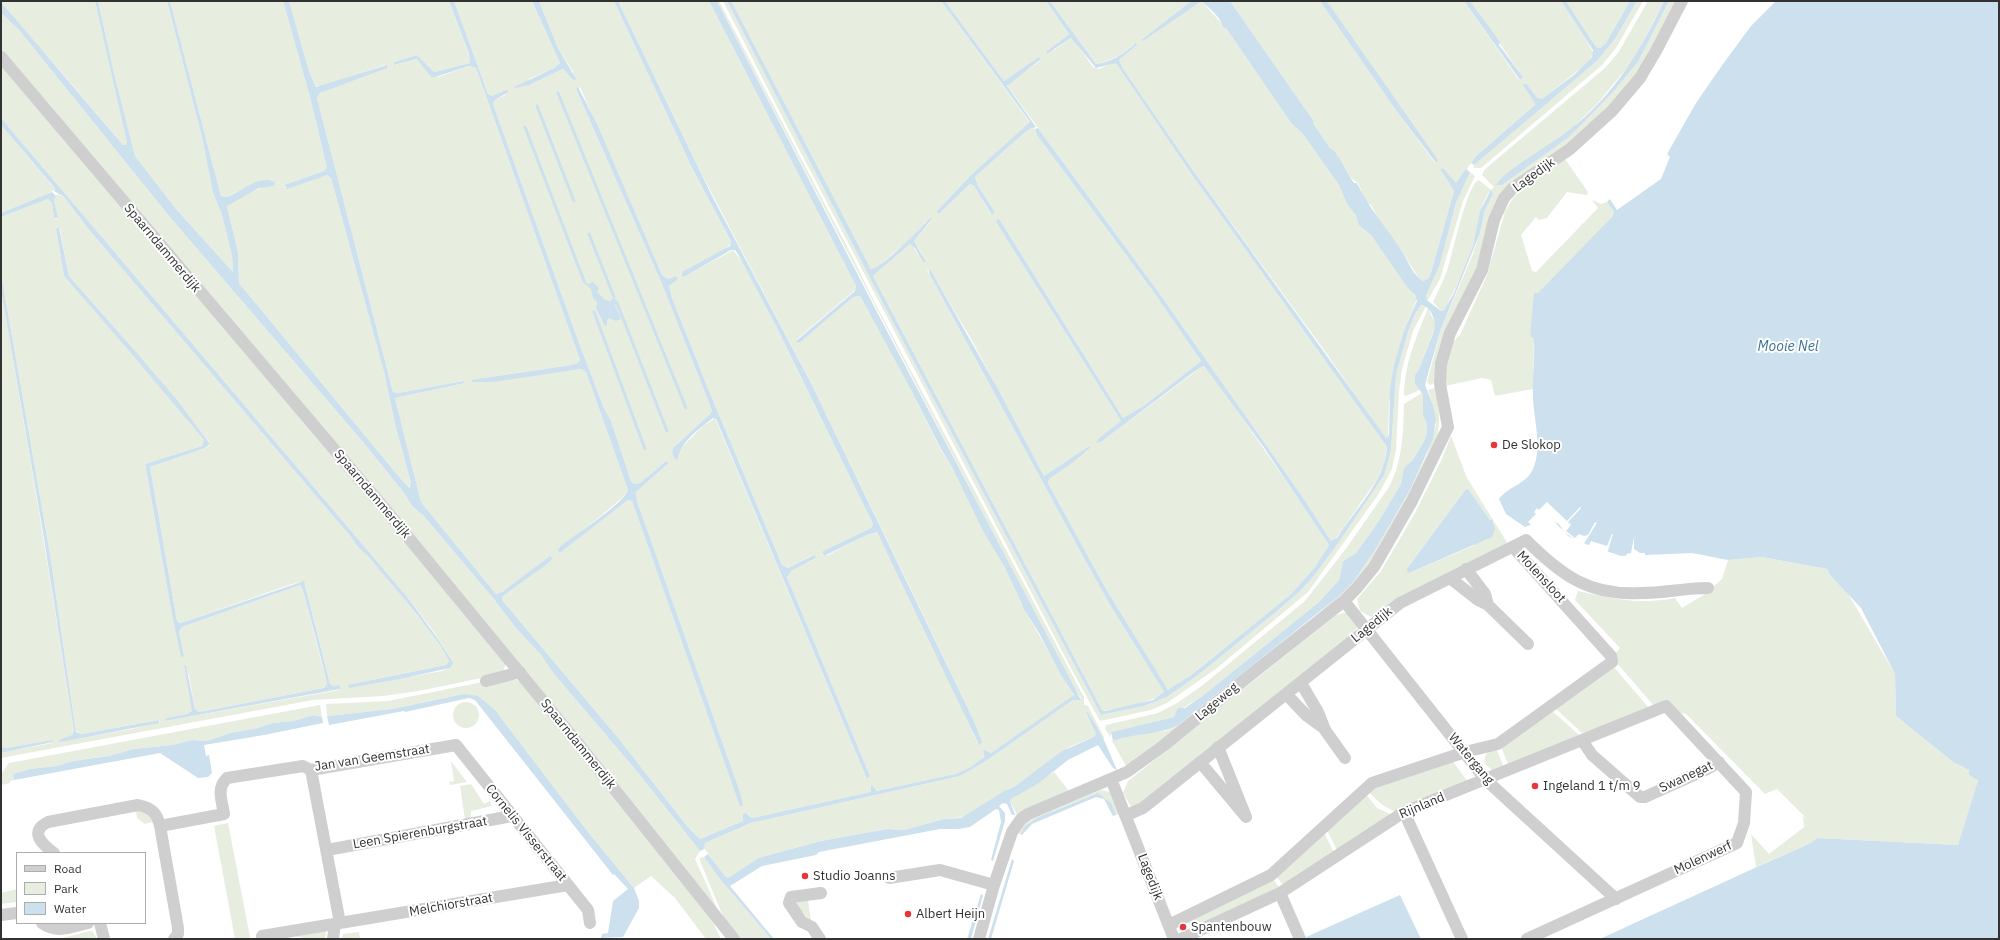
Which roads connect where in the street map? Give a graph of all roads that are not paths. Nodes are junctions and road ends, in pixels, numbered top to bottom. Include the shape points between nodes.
1 (1682, 1) edge
2 (1, 57) edge
3 (1448, 427) joint
4 (1513, 547) junction
5 (1466, 569) junction
6 (1450, 578) junction
7 (1708, 588) dead end
8 (1344, 601) junction
9 (1488, 605) junction
10 (1367, 630) junction
11 (1528, 644) dead end
12 (520, 672) junction
13 (486, 681) dead end
14 (1301, 683) junction
15 (1286, 694) junction
16 (1655, 710) joint
17 (1326, 730) junction
18 (1582, 740) junction
19 (456, 745) joint
20 (1218, 747) junction
21 (1465, 752) junction
22 (1345, 758) dead end
23 (1200, 762) junction
24 (1718, 762) junction
25 (311, 770) junction
26 (1111, 779) junction
27 (1486, 780) junction
28 (1404, 812) junction
29 (1127, 815) junction
30 (512, 816) junction
31 (160, 826) junction
32 (327, 850) junction
33 (52, 852) edge
34 (889, 878) dead end
35 (568, 885) junction
36 (994, 885) junction
37 (821, 893) dead end
38 (1280, 893) junction
39 (1616, 899) junction
40 (16, 913) edge
41 (1, 915) edge
42 (590, 923) dead end
43 (43, 924) edge
44 (84, 924) edge
45 (100, 924) edge
46 (338, 924) junction
47 (1169, 925) junction
48 (262, 936) dead end
49 (104, 939) edge
50 (174, 939) edge
51 (333, 939) edge
52 (734, 939) edge
53 (820, 939) edge
54 (979, 939) edge
55 (1174, 939) edge
56 (1181, 939) edge
57 (1300, 939) edge
58 (1462, 939) edge
59 (1526, 939) edge

1 - 3 street, Lagedijk via 1640,78 1612,110 1570,149 1513,188 1504,198 1494,220 1482,270 1450,333 1441,364 1440,384
2 - 12 street, Spaarndammerdijk via 329,442
3 - 8 street, Lageweg via 1420,485 1374,567
4 - 5 street, Lagedijk
4 - 7 street, Molensloot via 1526,540 1556,567 1599,591 1641,594
4 - 21 street, Molensloot via 1611,656 1612,662 1498,744
5 - 6 street, Lagedijk
5 - 9 street via 1485,594
6 - 9 street
6 - 10 street, Lagedijk via 1400,603
8 - 10 street, Watergang
8 - 26 street, Lageweg via 1163,746 1127,772
9 - 11 street
10 - 14 street, Lagedijk
10 - 21 street, Watergang
12 - 13 street
12 - 52 street, Spaarndammerdijk
14 - 15 street, Lagedijk
14 - 17 street
15 - 17 street via 1307,716
15 - 20 street, Lagedijk
16 - 18 street, Rijnland
16 - 24 street, Molenwerf via 1666,706
17 - 22 street
18 - 24 street, Swanegat via 1592,755 1640,797 1645,797
18 - 27 street, Rijnland
19 - 25 street, Jan van Geemstraat
19 - 30 street, Cornelis Visserstraat
20 - 23 street, Lagedijk
20 - 23 street via 1246,817
21 - 27 street, Watergang
21 - 47 street via 1372,783 1271,875
23 - 29 street, Lagedijk via 1143,808
24 - 39 street, Molenwerf via 1748,795 1744,823 1737,843
25 - 31 street, Jan van Geemstraat via 303,766 227,778 221,784 220,790 224,814
25 - 32 street
26 - 29 street, Lagedijk
26 - 36 street, Lageweg via 1021,819 1012,832
27 - 28 street, Rijnland
27 - 39 street, Watergang
28 - 38 street, Rijnland
28 - 58 street
29 - 47 street, Lagedijk
30 - 32 street, Leen Spierenburgstraat
30 - 35 street, Cornelis Visserstraat
31 - 33 street via 157,815 148,807 138,805 48,822 39,830 39,838 42,845
31 - 50 street via 178,928 178,934
32 - 46 street
34 - 36 street via 940,870
35 - 42 street, Cornelis Visserstraat via 588,910
35 - 46 street, Melchiorstraat
36 - 54 street, Lageweg
37 - 53 street via 791,897 789,903 802,922 812,927
38 - 56 street, Rijnland
38 - 57 street
39 - 59 street, Molenwerf
40 - 41 street
43 - 44 street via 52,930 58,930
45 - 49 street
46 - 48 street, Melchiorstraat
46 - 51 street
47 - 55 street, Lagedijk

